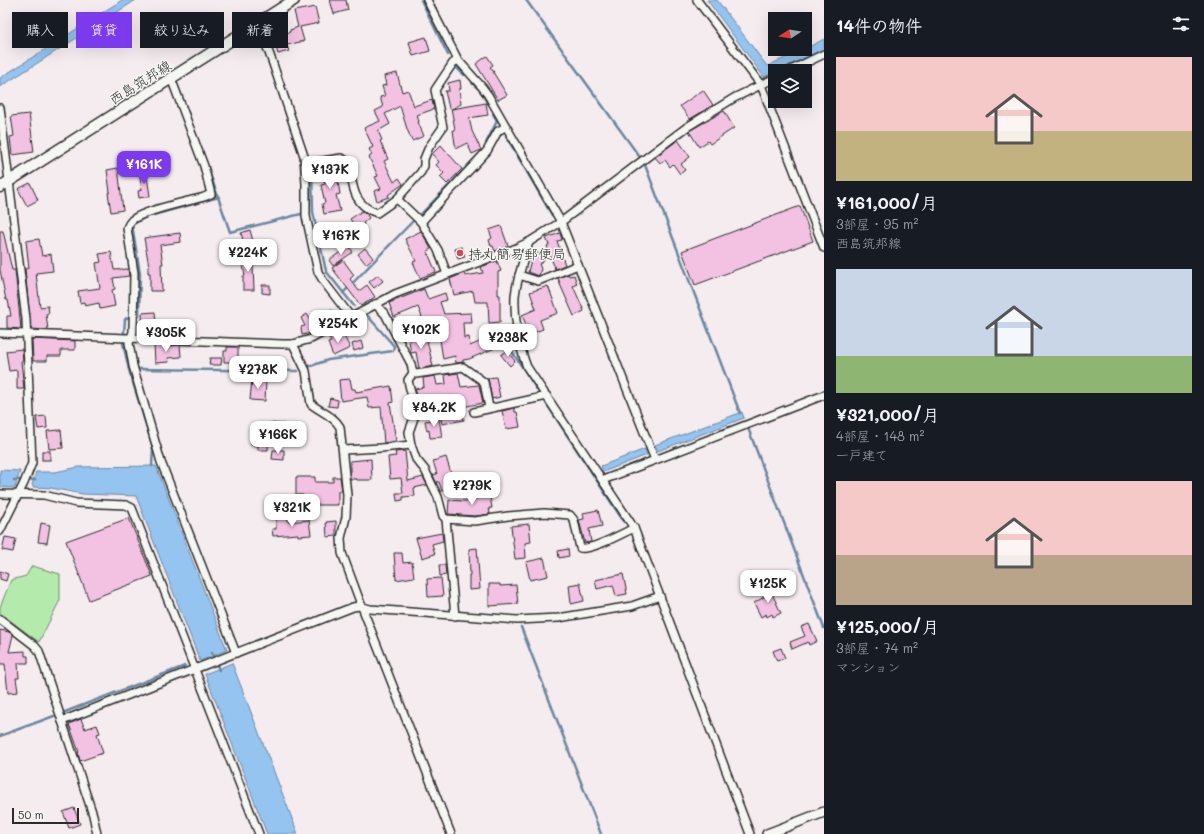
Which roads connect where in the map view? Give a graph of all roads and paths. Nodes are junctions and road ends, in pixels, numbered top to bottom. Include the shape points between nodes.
1 (294, 0) edge
2 (427, 0) edge
3 (697, 0) edge
4 (275, 12) edge
5 (232, 39) edge
6 (267, 48) edge
7 (824, 54) edge
8 (458, 60) junction
9 (803, 64) edge
10 (171, 78) junction
11 (768, 81) edge
12 (761, 84) junction
13 (0, 108) edge
14 (505, 127) junction
15 (305, 164) junction
16 (10, 181) junction
17 (0, 187) edge
18 (397, 199) junction
19 (421, 222) junction
20 (561, 222) junction
21 (529, 242) junction
22 (824, 248) edge
23 (578, 265) junction
24 (447, 274) junction
25 (519, 275) junction
26 (375, 304) junction
27 (351, 317) junction
28 (0, 333) edge
29 (27, 335) junction
30 (131, 338) junction
31 (292, 344) junction
32 (413, 373) junction
33 (824, 395) edge
34 (546, 396) junction
35 (489, 408) junction
36 (474, 412) dead end
37 (411, 445) junction
38 (343, 450) junction
39 (655, 460) junction
40 (602, 480) junction
41 (0, 494) edge
42 (18, 495) junction
43 (446, 518) junction
44 (634, 528) junction
45 (0, 531) edge
46 (660, 596) junction
47 (362, 607) junction
48 (455, 616) junction
49 (0, 619) edge
50 (236, 654) junction
51 (195, 669) junction
52 (62, 721) junction
53 (824, 812) edge
54 (97, 834) edge
55 (259, 834) edge
56 (451, 834) edge
57 (750, 834) edge
58 (767, 834) edge

1 - 4 main road, 西島筑邦線
2 - 8 street
3 - 12 street
5 - 10 main road, 西島筑邦線
6 - 15 street
7 - 9 street
8 - 14 street via 482,87
8 - 18 street via 453,63 435,90 443,127 429,147 421,172
10 - 16 main road, 西島筑邦線
10 - 30 street via 204,166 211,194 146,213 129,223 127,228 134,273
11 - 12 street
12 - 20 street via 687,127
12 - 22 street
13 - 16 street
14 - 19 street via 498,131 487,151
14 - 20 street
15 - 18 street via 345,159 349,165 357,199 377,213
15 - 27 street via 306,216 318,272
16 - 17 main road, 西島筑邦線
16 - 29 street
18 - 19 street
19 - 24 street via 438,250
20 - 21 street
20 - 23 street
21 - 24 street
21 - 25 street
23 - 25 street via 538,281
23 - 39 street
24 - 26 street
25 - 34 street via 515,297 519,343 527,367
26 - 27 street
26 - 32 street via 385,314 411,364
27 - 31 street via 326,332
28 - 29 street
29 - 30 street
29 - 42 street via 32,463
30 - 31 street
30 - 50 street via 129,343 133,366 161,462
31 - 38 street via 306,371 311,404 338,422
32 - 35 street via 463,367 484,382
32 - 37 street via 408,380 415,415 409,432
33 - 39 street
34 - 35 street
34 - 40 street
35 - 36 street
37 - 38 street
37 - 43 street
38 - 47 street via 347,495 346,517 340,544
39 - 40 street
40 - 44 street
41 - 42 street
42 - 45 street
42 - 51 street via 44,495 76,503 126,505 132,508
43 - 44 street via 475,521 544,513 570,515 574,520 580,548 584,549
43 - 48 street
44 - 46 street
46 - 48 street via 632,606 558,618 517,620
46 - 57 street
47 - 48 street via 370,610
47 - 50 street via 353,608
47 - 56 street
49 - 52 street via 35,646
50 - 51 street
51 - 52 street
51 - 55 street
52 - 54 street via 94,815
53 - 58 street

